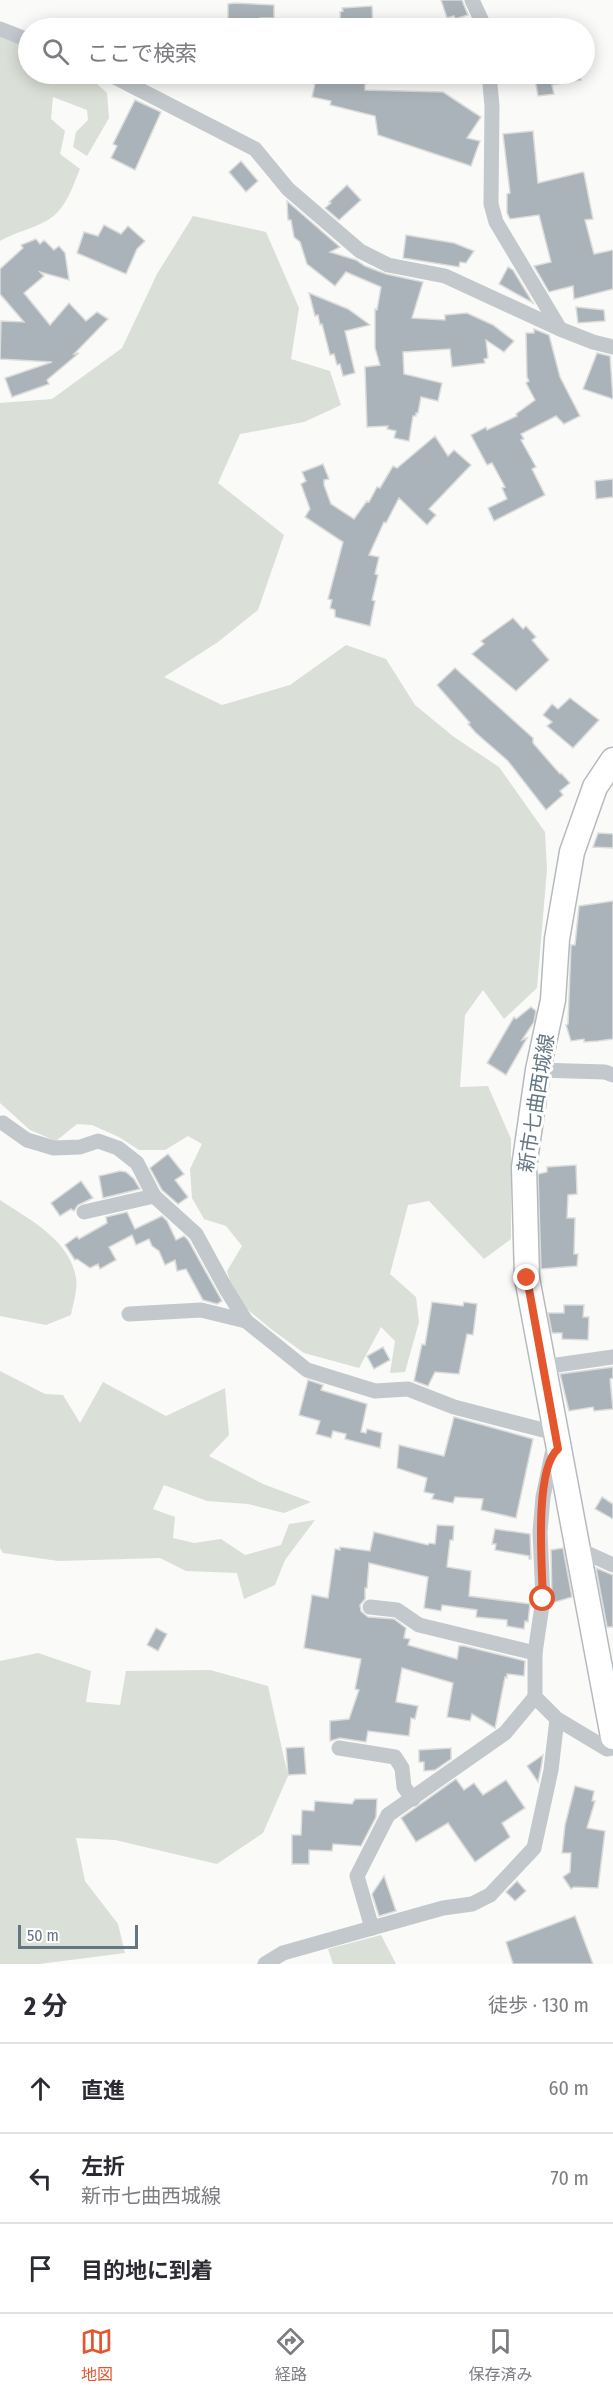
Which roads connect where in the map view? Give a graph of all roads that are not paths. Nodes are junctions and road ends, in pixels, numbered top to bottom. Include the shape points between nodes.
1 (472, 0) edge
2 (481, 18) edge
3 (0, 29) edge
4 (18, 36) edge
5 (128, 84) edge
6 (490, 84) edge
7 (560, 329) junction
8 (613, 347) edge
9 (613, 760) edge
10 (538, 1070) junction
11 (613, 1075) edge
12 (3, 1123) dead end
13 (154, 1196) junction
14 (84, 1212) dead end
15 (129, 1314) dead end
16 (246, 1321) junction
17 (613, 1357) edge
18 (543, 1367) junction
19 (557, 1441) junction
20 (578, 1549) junction
21 (613, 1565) edge
22 (370, 1607) dead end
23 (535, 1653) junction
24 (535, 1697) junction
25 (557, 1719) junction
26 (613, 1737) edge
27 (339, 1748) dead end
28 (613, 1748) edge
29 (412, 1799) junction
30 (372, 1928) junction
31 (265, 1964) edge

1 - 2 street
3 - 4 street
5 - 7 street via 255,149 288,189 360,250 388,265 445,276
6 - 7 street via 491,204 496,222
7 - 8 street
9 - 10 main road, 新市七曲西城線 via 595,787 572,852 557,939 553,1000
10 - 11 street
10 - 18 main road, 新市七曲西城線 via 524,1167 527,1278
12 - 13 street via 27,1140 54,1148 80,1148 98,1141 118,1148 137,1163
13 - 14 street
13 - 16 street via 196,1234
15 - 16 street via 201,1311
16 - 19 street via 307,1370 375,1391 408,1389
17 - 18 street
18 - 19 main road, 新市七曲西城線
19 - 20 main road, 新市七曲西城線
19 - 23 street via 543,1497 543,1599
20 - 21 street
20 - 26 main road, 新市七曲西城線
22 - 23 street via 397,1611 419,1625
23 - 24 street
24 - 25 street
24 - 29 street via 505,1733
25 - 28 street via 607,1749
25 - 30 street via 551,1770 534,1848 490,1895 472,1904 442,1908
27 - 29 street via 395,1757
29 - 30 street via 388,1815 357,1876
30 - 31 street via 283,1953

